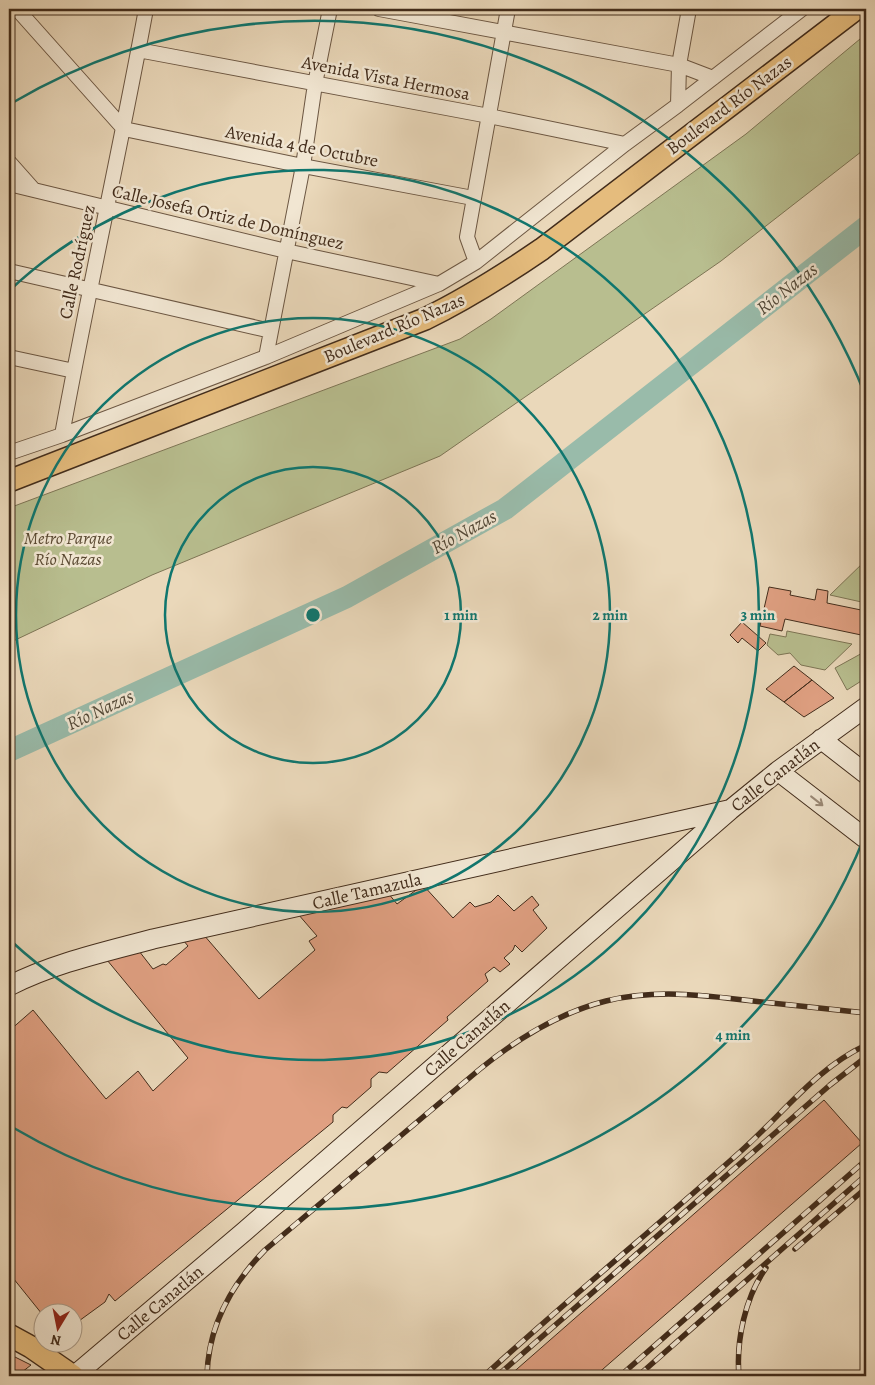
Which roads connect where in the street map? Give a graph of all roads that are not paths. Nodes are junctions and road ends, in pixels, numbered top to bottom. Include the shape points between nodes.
1 (146, 9) edge
2 (330, 9) edge
3 (379, 9) edge
4 (508, 9) edge
5 (689, 9) edge
6 (802, 9) edge
7 (856, 9) edge
8 (17, 12) edge
9 (504, 33) junction
10 (138, 50) junction
11 (679, 64) junction
12 (713, 78) junction
13 (315, 84) junction
14 (678, 105) junction
15 (489, 116) junction
16 (124, 129) junction
17 (625, 144) junction
18 (9, 162) edge
19 (302, 166) junction
20 (9, 184) edge
21 (33, 189) junction
22 (473, 198) junction
23 (108, 207) junction
24 (286, 251) junction
25 (476, 262) junction
26 (9, 271) edge
27 (439, 284) junction
28 (91, 289) junction
29 (271, 331) junction
30 (9, 357) edge
31 (266, 357) junction
32 (74, 371) junction
33 (62, 435) junction
34 (9, 454) edge
35 (9, 481) edge
36 (866, 707) edge
37 (821, 739) junction
38 (778, 771) junction
39 (866, 774) edge
40 (730, 810) junction
41 (866, 839) edge
42 (9, 986) edge
43 (9, 1334) edge
44 (73, 1376) edge

1 - 10 street, Calle Rodríguez
2 - 13 street
3 - 9 street
4 - 9 street
5 - 11 street
6 - 12 street, Boulevard Río Nazas
7 - 35 main road, Boulevard Río Nazas via 542,249 464,300 425,319
8 - 16 street
9 - 11 street
9 - 15 street
10 - 13 street, Avenida Vista Hermosa
10 - 16 street, Calle Rodríguez
11 - 12 street
11 - 14 street
12 - 14 street, Boulevard Río Nazas
13 - 15 street, Avenida Vista Hermosa
13 - 19 street
14 - 17 street, Boulevard Río Nazas
15 - 17 street, Avenida Vista Hermosa
15 - 22 street
16 - 19 street, Avenida 4 de Octubre
16 - 23 street, Calle Rodríguez
17 - 25 street, Boulevard Río Nazas
18 - 21 street
19 - 22 street, Avenida 4 de Octubre
19 - 24 street
20 - 21 street, Calle Josefa Ortiz de Domínguez
21 - 23 street, Calle Josefa Ortiz de Domínguez
22 - 25 street via 467,237
23 - 24 street, Calle Josefa Ortiz de Domínguez
23 - 28 street, Calle Rodríguez
24 - 27 street, Calle Josefa Ortiz de Domínguez
24 - 29 street
25 - 27 street, Boulevard Río Nazas
26 - 28 street
27 - 31 street, Boulevard Río Nazas
28 - 29 street
28 - 32 street, Calle Rodríguez
29 - 31 street
30 - 32 street
31 - 33 street, Boulevard Río Nazas
32 - 33 street, Calle Rodríguez
33 - 34 street, Boulevard Río Nazas
36 - 37 street, Calle Canatlán
37 - 38 street, Calle Canatlán
37 - 39 street
38 - 40 street, Calle Canatlán
38 -> 41 street
40 - 42 street, Calle Tamazula via 153,939 78,959
40 - 44 street, Calle Canatlán
43 - 44 main road

